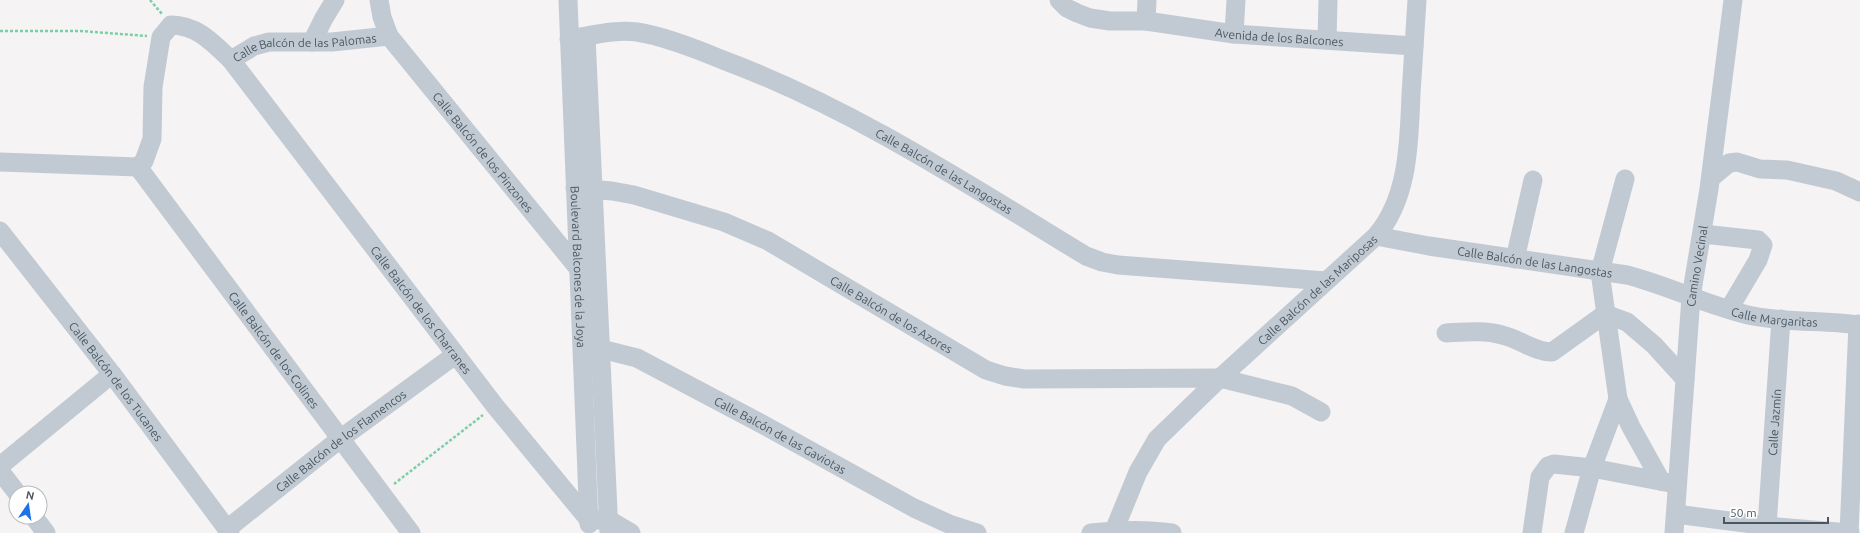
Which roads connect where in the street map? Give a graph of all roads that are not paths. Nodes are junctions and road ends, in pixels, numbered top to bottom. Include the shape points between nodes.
1 (335, 0) edge
2 (379, 0) edge
3 (568, 0) edge
4 (1060, 0) edge
5 (1147, 0) edge
6 (1236, 0) edge
7 (1328, 0) edge
8 (1417, 0) edge
9 (1733, 0) edge
10 (1146, 21) junction
11 (1234, 34) junction
12 (389, 36) junction
13 (577, 38) junction
14 (1327, 40) junction
15 (312, 42) junction
16 (1414, 46) junction
17 (231, 60) junction
18 (0, 162) edge
19 (138, 167) junction
20 (1711, 178) junction
21 (1625, 179) dead end
22 (1533, 180) dead end
23 (575, 188) junction
24 (594, 189) junction
25 (1860, 192) edge
26 (0, 231) edge
27 (1703, 234) junction
28 (1376, 236) junction
29 (1515, 258) junction
30 (578, 268) junction
31 (1600, 272) junction
32 (1326, 280) junction
33 (1691, 297) junction
34 (1729, 309) junction
35 (1605, 314) junction
36 (1781, 320) junction
37 (1859, 324) edge
38 (1446, 333) dead end
39 (581, 344) junction
40 (601, 348) junction
41 (455, 355) junction
42 (112, 374) junction
43 (1220, 378) junction
44 (1685, 379) junction
45 (1618, 399) junction
46 (1321, 412) dead end
47 (340, 439) junction
48 (0, 466) edge
49 (1592, 468) junction
50 (0, 471) edge
51 (1670, 483) junction
52 (11, 485) edge
53 (1676, 514) junction
54 (1767, 526) junction
55 (589, 527) edge
56 (609, 527) edge
57 (229, 531) edge
58 (1113, 532) edge
59 (411, 533) edge
60 (631, 533) edge
61 (977, 533) edge
62 (1091, 533) edge
63 (1172, 533) edge
64 (1532, 533) edge
65 (1574, 533) edge
66 (1674, 533) edge
67 (1850, 533) edge

1 - 15 street
2 - 12 street, Calle Balcón de las Palomas
3 - 13 street, Boulevard Balcones de la Joya
4 - 10 street, Avenida de los Balcones via 1067,8 1090,18
5 - 10 street
6 - 11 street
7 - 14 street
8 - 16 street, Calle Balcón de las Mariposas
9 - 20 street, Camino Vecinal
10 - 11 street, Avenida de los Balcones
11 - 14 street, Avenida de los Balcones
12 - 15 street, Calle Balcón de las Palomas
12 - 30 street, Calle Balcón de los Pinzones
13 - 23 street, Boulevard Balcones de la Joya
13 - 24 street, Boulevard Balcones de la Joya
13 - 32 street, Calle Balcón de las Langostas via 615,31 638,32 768,76 897,142 1086,256 1102,262
14 - 16 street, Avenida de los Balcones
15 - 17 street, Calle Balcón de las Palomas via 269,42 254,46
16 - 28 street, Calle Balcón de las Mariposas via 1406,159 1394,208 1387,224
17 - 19 street, Calle Balcón de las Palomas via 194,30 182,25 166,31 153,87 152,139 144,161
17 - 41 street, Calle Balcón de los Charranes
18 - 19 street
19 - 47 street, Calle Balcón de los Colines
20 - 25 street via 1729,163 1737,162 1836,181
20 - 27 street, Camino Vecinal
21 - 31 street
22 - 29 street
23 - 24 street, Calle Balcón de los Azores
23 - 30 street, Boulevard Balcones de la Joya
24 - 40 street, Boulevard Balcones de la Joya
24 - 43 street, Calle Balcón de los Azores via 634,195 724,222 768,241 986,370 1005,376 1024,379
26 - 42 street, Calle Balcón de los Tucanes
27 - 33 street, Camino Vecinal
27 - 34 street via 1758,240 1763,245 1758,260
28 - 29 street, Calle Balcón de las Langostas
28 - 32 street, Calle Balcón de las Mariposas
29 - 31 street, Calle Balcón de las Langostas
30 - 39 street, Boulevard Balcones de la Joya
31 - 33 street, Calle Balcón de las Langostas via 1642,279
31 - 35 street
32 - 43 street, Calle Balcón de las Mariposas
33 - 34 street, Calle Margaritas
33 - 44 street, Camino Vecinal
34 - 36 street, Calle Margaritas
35 - 38 street via 1552,352 1537,351 1521,341 1491,333
35 - 44 street via 1627,322 1654,345
35 - 45 street
36 - 37 street, Calle Margaritas
36 - 54 street, Calle Jazmín
37 - 67 street
39 - 40 street, Calle Balcón de las Gaviotas
39 - 55 street, Boulevard Balcones de la Joya
40 - 56 street, Boulevard Balcones de la Joya
40 - 61 street, Calle Balcón de las Gaviotas via 637,358 914,508
41 - 47 street, Calle Balcón de los Flamencos
41 - 55 street, Calle Balcón de los Charranes
42 - 48 street
42 - 57 street, Calle Balcón de los Tucanes
43 - 46 street, Calle Balcón de los Azores via 1292,396
43 - 58 street, Calle Balcón de las Mariposas via 1157,439 1138,472
44 - 51 street, Camino Vecinal
45 - 49 street
45 - 51 street via 1631,427
47 - 57 street, Calle Balcón de los Flamencos
47 - 59 street, Calle Balcón de los Colines
49 - 51 street
49 - 64 street via 1554,464 1543,470
49 - 65 street
50 - 52 street
51 - 53 street, Camino Vecinal
53 - 54 street
53 - 66 street, Camino Vecinal
54 - 67 street
55 - 56 street
56 - 60 street
58 - 62 street
58 - 63 street

